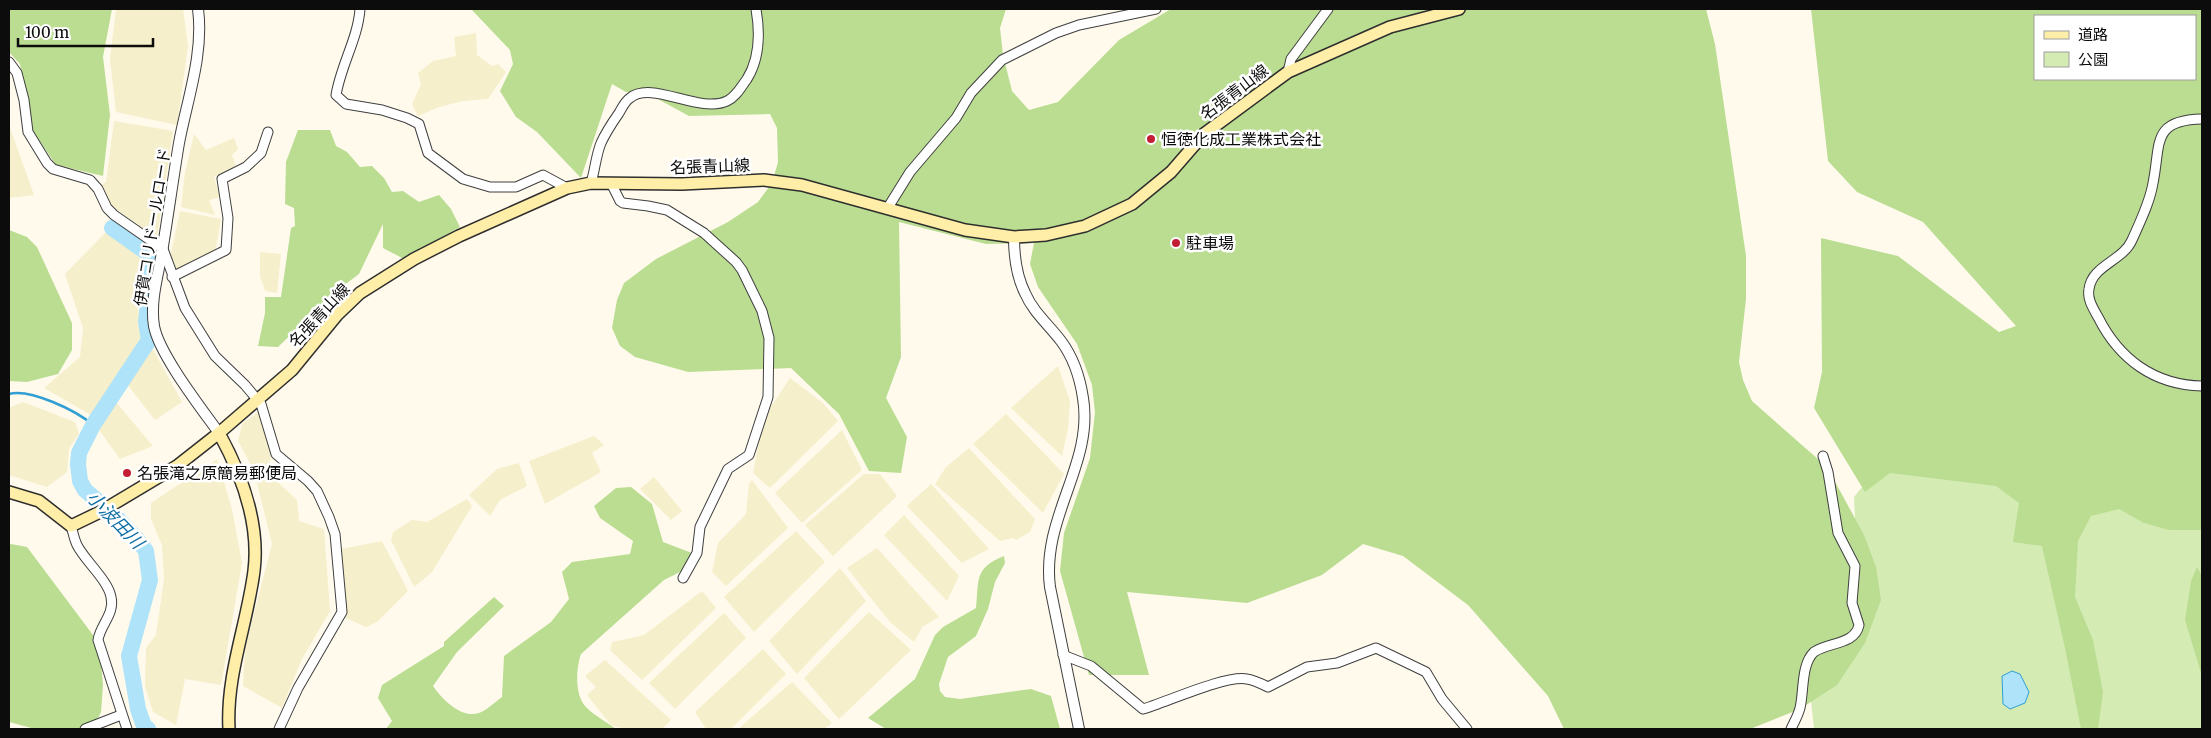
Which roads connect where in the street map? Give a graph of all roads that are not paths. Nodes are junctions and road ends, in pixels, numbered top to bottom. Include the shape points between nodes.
1 (198, 9) edge
2 (360, 9) edge
3 (756, 9) edge
4 (1156, 9) edge
5 (1328, 9) edge
6 (1459, 9) edge
7 (1428, 12) edge
8 (9, 62) edge
9 (1288, 72) junction
10 (2202, 119) edge
11 (268, 132) dead end
12 (591, 183) junction
13 (611, 183) junction
14 (567, 188) junction
15 (887, 209) junction
16 (1014, 237) junction
17 (163, 249) junction
18 (172, 277) junction
19 (2202, 386) edge
20 (257, 401) junction
21 (219, 433) junction
22 (1823, 456) dead end
23 (9, 492) edge
24 (71, 526) junction
25 (683, 578) dead end
26 (1063, 655) junction
27 (121, 715) junction
28 (85, 729) edge
29 (128, 729) edge
30 (229, 729) edge
31 (279, 729) edge
32 (1079, 729) edge
33 (1467, 729) edge
34 (1790, 729) edge

1 - 17 street, 伊賀コリドールロード via 193,81 179,144
2 - 14 street via 359,23 339,74 336,95 346,104 382,110 419,124 428,153 462,179 490,187 516,187 542,175
3 - 12 street via 756,57 739,91 719,104 638,93 630,98 603,138
4 - 15 street via 1079,25 1002,60 971,92 956,118 910,172
5 - 9 street via 1291,59
6 - 7 main road, 名張青山線
7 - 9 main road, 名張青山線
8 - 17 street via 17,72 28,132 47,163 54,169 90,180 114,215
9 - 16 main road, 名張青山線 via 1204,134 1171,172 1132,204 1085,226 1046,236
10 - 19 street via 2180,120 2162,136 2150,196 2133,239 2120,256 2094,274 2088,292 2101,323 2134,364 2171,382
11 - 18 street via 261,153 246,167 222,180 228,218 226,250
12 - 13 main road, 名張青山線
12 - 14 main road, 名張青山線
13 - 15 main road, 名張青山線 via 764,180 802,185
13 - 25 street via 623,203 657,207 673,213 704,233 736,262 762,311 769,338 768,397 749,455 728,469 700,527 697,552
14 - 20 main road, 名張青山線 via 414,259 360,293 337,315 292,370
15 - 16 main road, 名張青山線 via 965,230
16 - 26 street via 1014,259 1024,293 1065,348 1076,372 1084,406 1081,448 1049,552 1050,587
17 - 18 street
17 - 21 street, 伊賀コリドールロード via 152,303 154,328 164,350
18 - 20 street via 185,308 215,356
20 - 21 main road, 名張青山線
20 - 31 street via 261,404 276,454 317,491 329,517 335,534 342,612 298,688
21 - 24 main road, 名張青山線 via 177,466
21 - 30 main road via 249,504 255,541 254,570 230,680
22 - 34 street via 1838,533 1855,566 1852,603 1859,625 1853,636 1814,653 1808,661 1801,706
23 - 24 main road via 39,501
24 - 27 street via 76,544 111,597 111,610 99,630 98,640
26 - 32 street
26 - 33 street via 1092,666 1142,708 1210,684 1246,678 1268,687 1307,667 1338,663 1376,648 1426,672 1442,699
27 - 28 street
27 - 29 street

